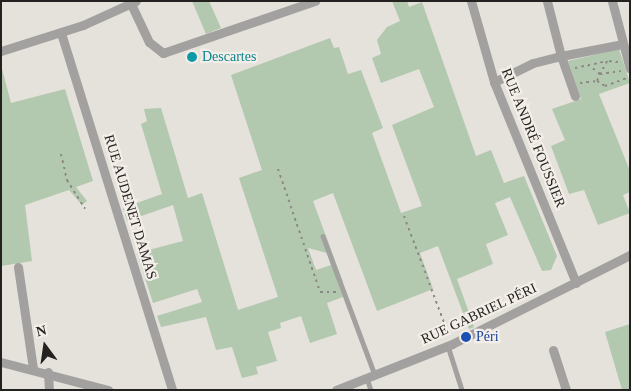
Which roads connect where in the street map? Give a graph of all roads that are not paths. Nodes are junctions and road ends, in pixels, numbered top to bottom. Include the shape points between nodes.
1 (315, 1) edge
2 (471, 1) edge
3 (547, 1) edge
4 (612, 1) edge
5 (133, 2) edge
6 (61, 33) junction
7 (622, 44) junction
8 (1, 51) edge
9 (562, 56) junction
10 (629, 65) edge
11 (494, 82) junction
12 (575, 96) dead end
13 (323, 236) dead end
14 (630, 255) edge
15 (18, 266) dead end
16 (576, 283) junction
17 (450, 345) junction
18 (553, 350) dead end
19 (1, 362) edge
20 (33, 368) junction
21 (48, 372) junction
22 (371, 376) junction
23 (49, 390) edge
24 (108, 390) edge
25 (172, 390) edge
26 (336, 390) edge
27 (371, 390) edge
28 (462, 390) edge
29 (566, 390) edge

1 - 5 street via 163,53 150,42
2 - 11 street, RUE ANDRÉ FOUSSIER
3 - 9 street
4 - 7 street
5 - 6 street
6 - 8 street
6 - 25 street, RUE AUDENET DAMAS
7 - 9 street
7 - 10 street
9 - 11 street via 533,63
9 - 12 street via 569,68
11 - 16 street, RUE ANDRÉ FOUSSIER
13 - 22 lane
14 - 16 street, RUE GABRIEL PÉRI
15 - 20 street
16 - 17 street, RUE GABRIEL PÉRI
17 - 22 street, RUE GABRIEL PÉRI
17 - 28 lane
18 - 29 street
19 - 20 street
20 - 21 street
21 - 23 street
21 - 24 street
22 - 26 street, RUE GABRIEL PÉRI
22 - 27 lane

